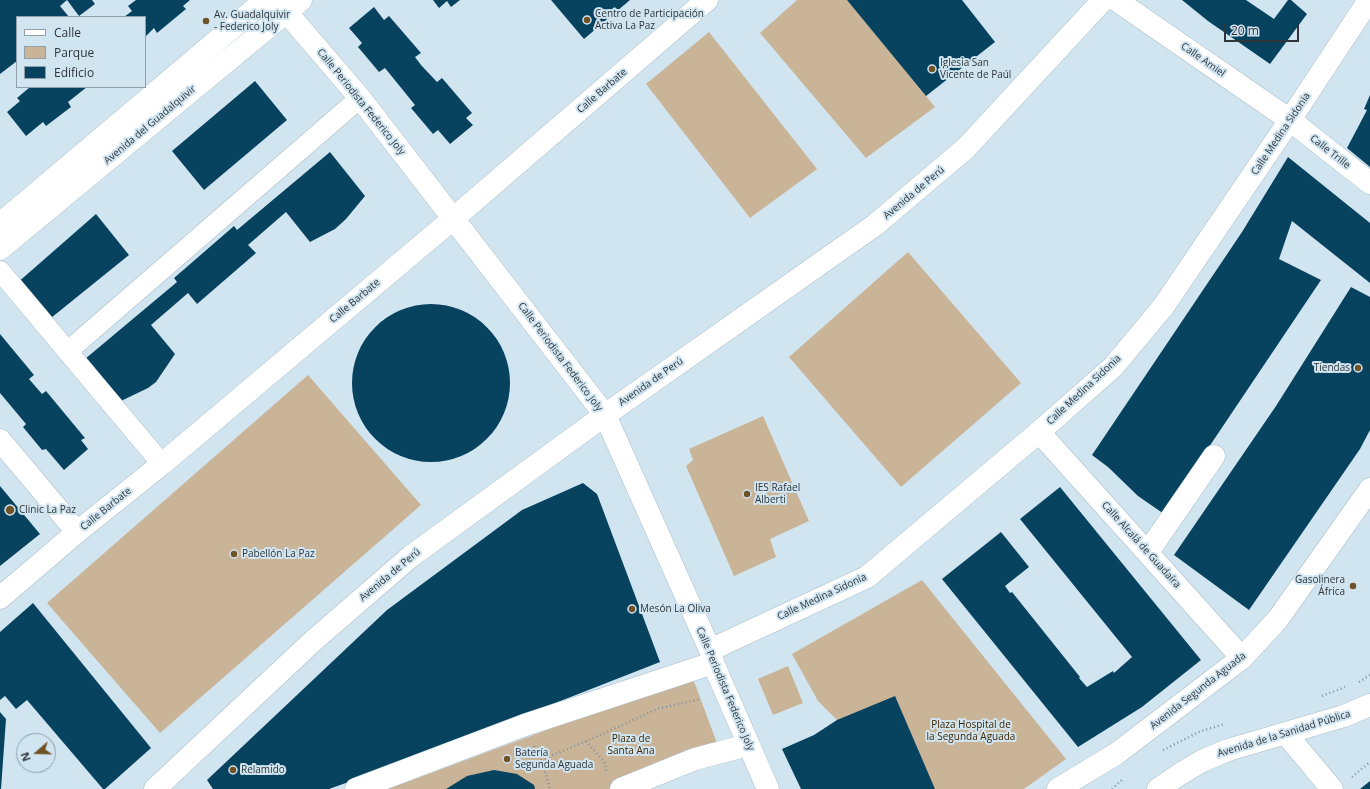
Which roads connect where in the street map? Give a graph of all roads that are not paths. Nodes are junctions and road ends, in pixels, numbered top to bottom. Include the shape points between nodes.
1 (265, 0) edge
2 (707, 0) edge
3 (1103, 0) edge
4 (1116, 0) edge
5 (1369, 0) edge
6 (288, 4) edge
7 (360, 98) junction
8 (1290, 120) junction
9 (1370, 183) edge
10 (454, 218) junction
11 (2, 220) edge
12 (0, 249) edge
13 (0, 271) edge
14 (68, 351) junction
15 (605, 415) junction
16 (1039, 432) junction
17 (0, 440) edge
18 (1214, 456) dead end
19 (162, 464) junction
20 (1370, 489) edge
21 (77, 532) junction
22 (1148, 552) junction
23 (0, 598) edge
24 (711, 656) junction
25 (1242, 658) junction
26 (1370, 705) edge
27 (1286, 734) junction
28 (748, 746) junction
29 (614, 783) edge
30 (1340, 784) edge
31 (155, 789) edge
32 (356, 789) edge
33 (768, 789) edge
34 (1058, 789) edge
35 (1158, 789) edge

1 - 11 street
2 - 10 street, Calle Barbate
3 - 15 street, Avenida de Perú via 966,148 893,210
4 - 8 street, Calle Amiel
5 - 8 street, Calle Medina Sidonia
6 - 7 street, Calle Periodista Federico Joly
6 - 12 street, Avenida del Guadalquivir
7 - 10 street, Calle Periodista Federico Joly
7 - 14 street
8 - 9 street, Calle Trille
8 - 16 street, Calle Medina Sidonia via 1164,307 1112,367
10 - 15 street, Calle Periodista Federico Joly
10 - 19 street, Calle Barbate
13 - 14 street
14 - 19 street
15 - 24 street, Calle Periodista Federico Joly
15 - 31 street, Avenida de Perú via 410,557 313,641
16 - 22 street, Calle Alcalá de Guadaíra
16 - 24 street, Calle Medina Sidonia via 867,577
17 - 21 street
18 - 22 street
19 - 21 street, Calle Barbate
20 - 25 street, Avenida Segunda Aguada via 1278,619
21 - 23 street, Calle Barbate
22 - 25 street, Calle Alcalá de Guadaíra
24 - 28 street, Calle Periodista Federico Joly
24 - 32 street
25 - 34 street, Avenida Segunda Aguada via 1116,754
26 - 27 street, Avenida de la Sanidad Pública
27 - 30 street
27 - 35 street, Avenida de la Sanidad Pública via 1228,750 1202,761
28 - 29 street
28 - 33 street, Calle Periodista Federico Joly

